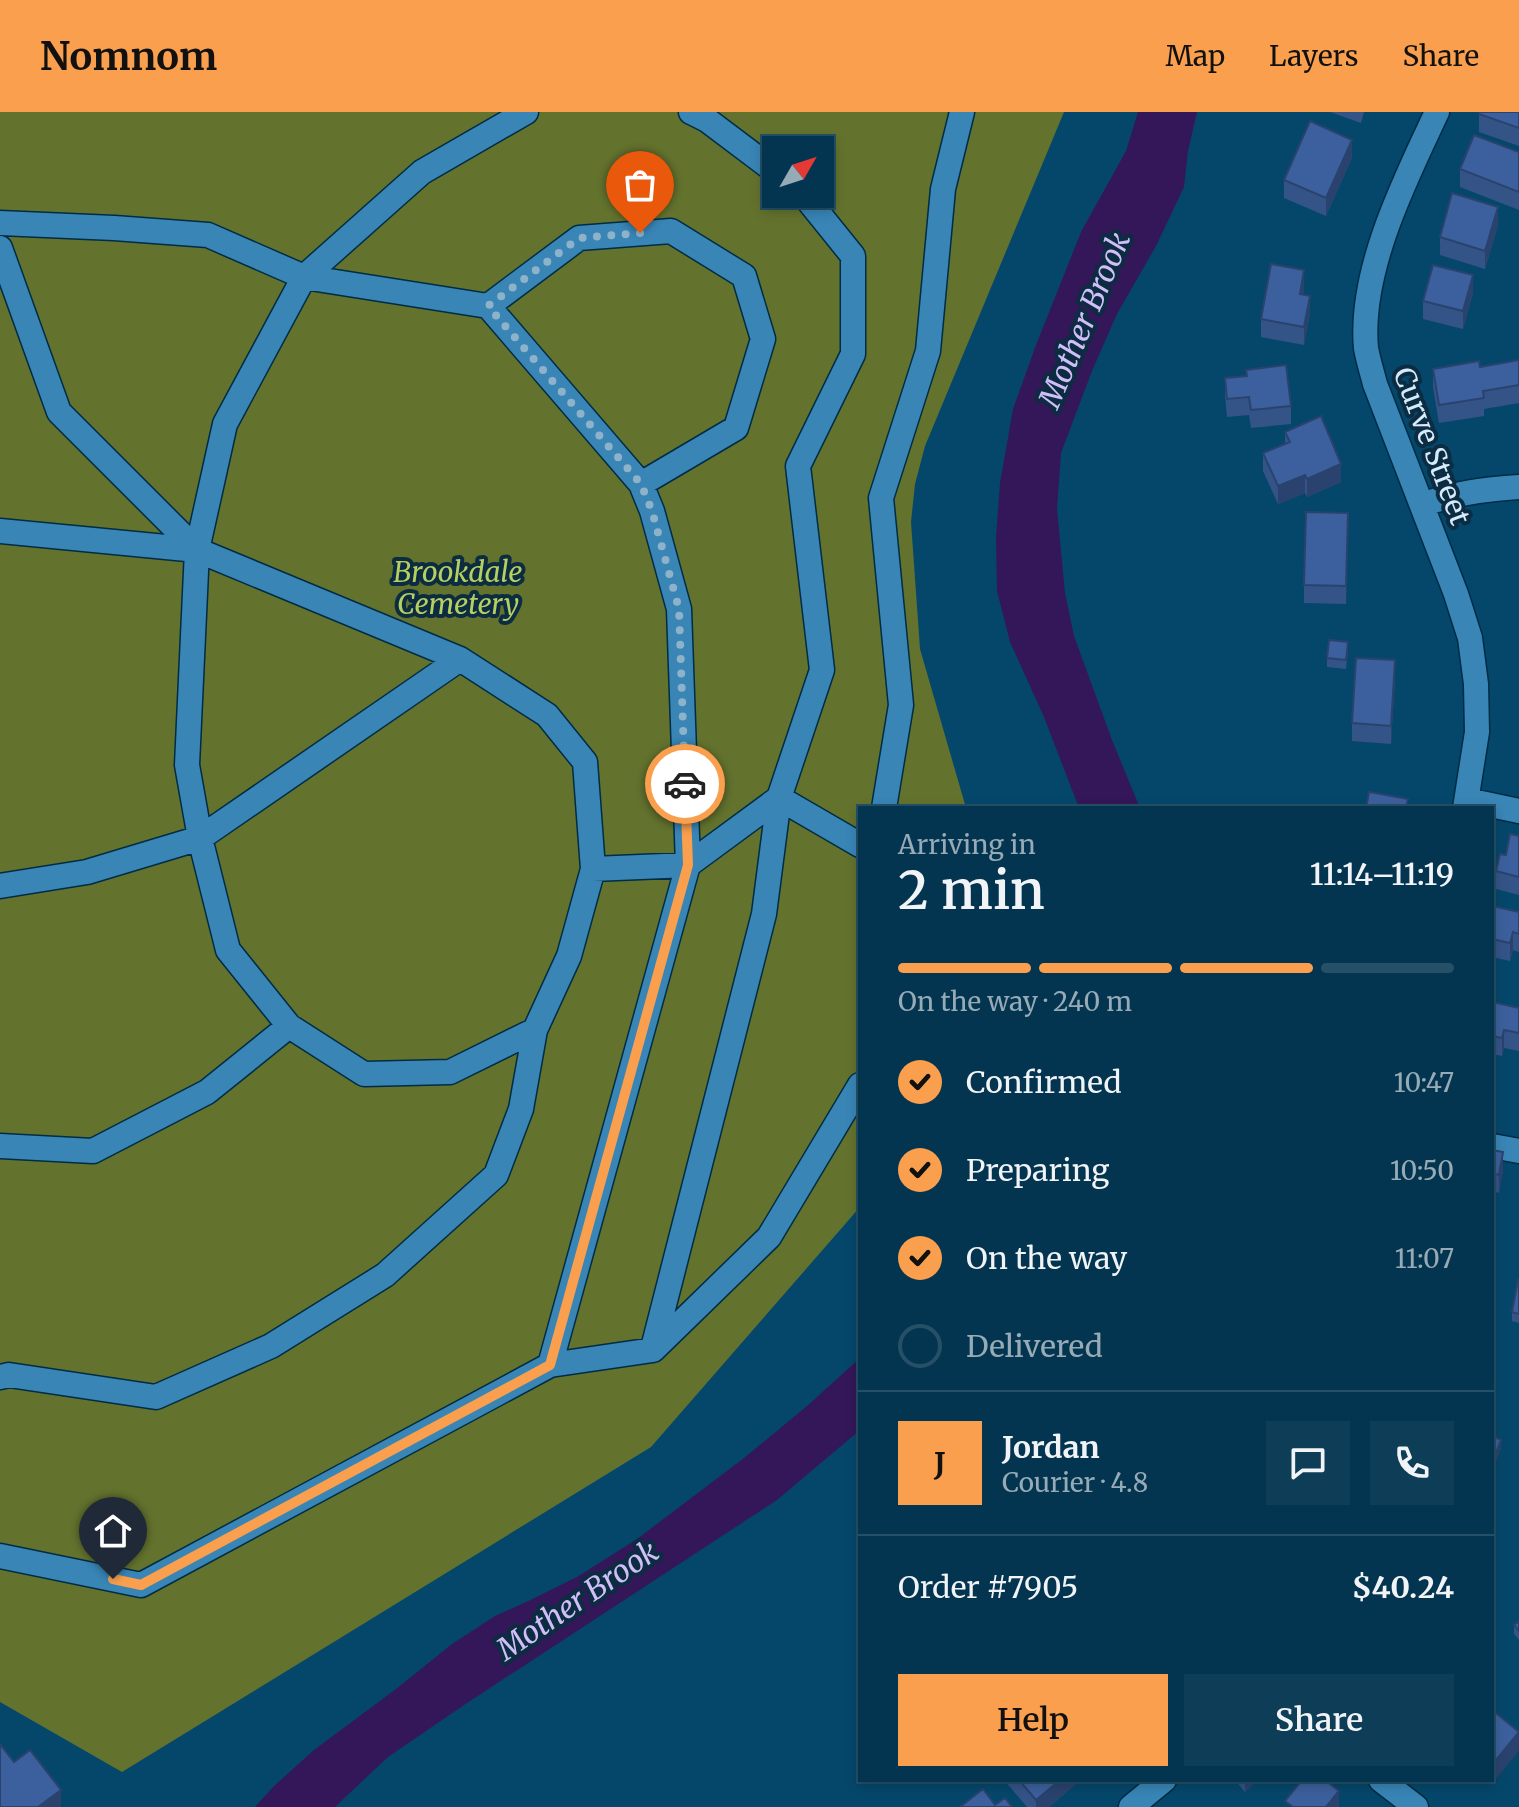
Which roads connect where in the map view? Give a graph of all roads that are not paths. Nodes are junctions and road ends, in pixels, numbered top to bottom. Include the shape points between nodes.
1 (526, 112) edge
2 (691, 112) edge
3 (962, 112) edge
4 (1437, 112) edge
5 (762, 161) edge
6 (814, 208) edge
7 (0, 223) edge
8 (0, 248) edge
9 (304, 277) junction
10 (488, 306) junction
11 (641, 484) junction
12 (1519, 487) edge
13 (1422, 505) junction
14 (0, 531) edge
15 (197, 550) junction
16 (460, 659) junction
17 (779, 798) junction
18 (1466, 804) edge
19 (884, 806) edge
20 (1494, 808) edge
21 (1519, 811) edge
22 (200, 838) junction
23 (858, 844) edge
24 (688, 865) junction
25 (593, 869) junction
26 (0, 886) edge
27 (289, 1026) junction
28 (535, 1030) junction
29 (858, 1088) edge
30 (0, 1146) edge
31 (1494, 1146) edge
32 (1519, 1151) edge
33 (653, 1350) junction
34 (550, 1365) junction
35 (3, 1372) edge
36 (0, 1556) edge
37 (1162, 1782) edge
38 (1384, 1782) edge
39 (1131, 1807) edge
40 (1416, 1807) edge

1 - 9 street via 422,172
2 - 5 street
3 - 19 street via 943,189 928,351 881,498 901,705
4 - 13 street, Curve Street via 1388,224 1372,281 1366,330 1375,384
6 - 17 street via 853,256 853,354 798,466 822,670
7 - 9 street via 208,235
8 - 15 street via 59,412
9 - 10 street
9 - 15 street via 225,424
10 - 11 street
10 - 11 street via 579,238 671,231 744,276 763,339 736,428
11 - 24 street via 679,609
12 - 13 street via 1477,490
13 - 18 street, Curve Street via 1464,616 1474,662 1477,732
14 - 15 street
15 - 16 street
15 - 22 street via 187,765
16 - 22 street
16 - 25 street via 547,715 585,762
17 - 23 street
17 - 24 street
17 - 33 street via 764,914
20 - 21 street
22 - 26 street via 87,872
22 - 27 street via 228,950
24 - 25 street
24 - 34 street
25 - 28 street via 569,956
27 - 28 street via 364,1074 450,1072
27 - 30 street via 207,1092 93,1151
28 - 35 street via 521,1109 496,1175 385,1275 271,1346 156,1397
29 - 33 street via 769,1237
31 - 32 street
33 - 34 street
34 - 36 street via 141,1585
37 - 39 street
38 - 40 street

